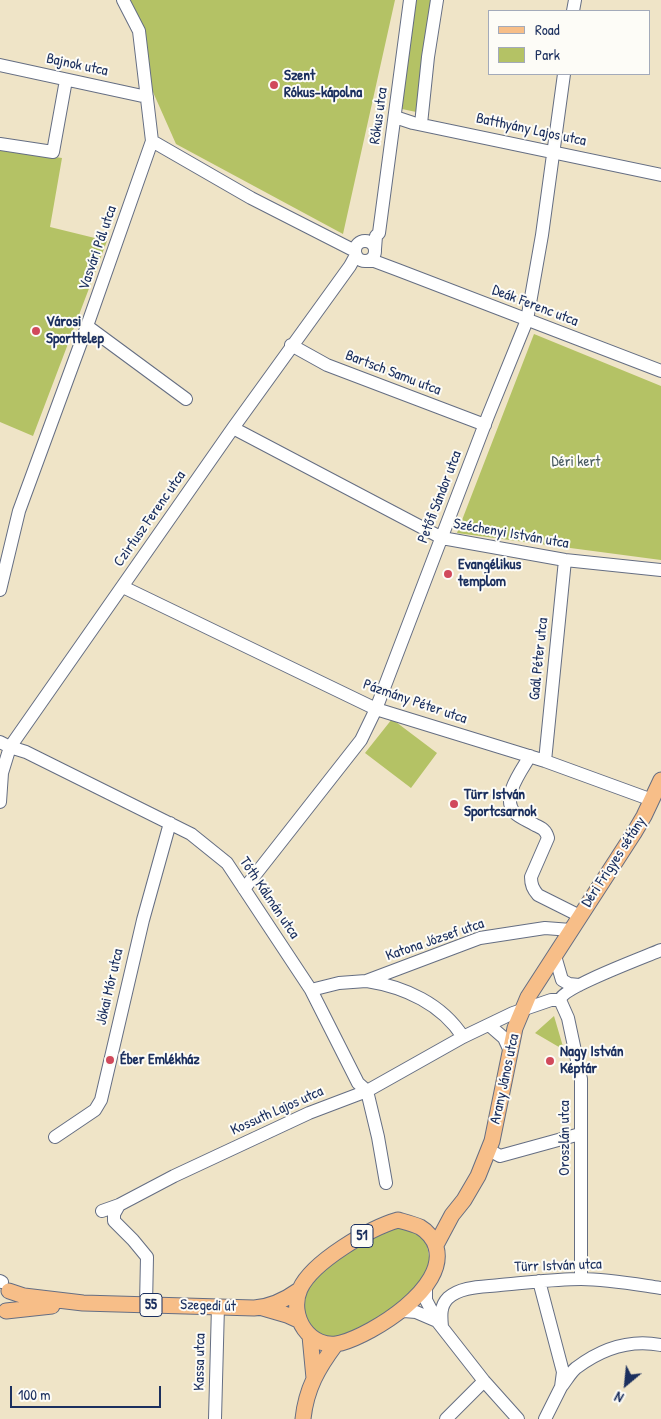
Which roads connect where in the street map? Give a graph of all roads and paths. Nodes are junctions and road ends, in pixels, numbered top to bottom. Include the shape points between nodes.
1 (123, 0) edge
2 (410, 0) edge
3 (437, 0) edge
4 (0, 65) edge
5 (564, 75) edge
6 (66, 80) junction
7 (147, 97) junction
8 (395, 117) junction
9 (421, 124) junction
10 (152, 141) junction
11 (0, 144) edge
12 (553, 151) junction
13 (661, 175) edge
14 (364, 251) junction
15 (528, 320) junction
16 (88, 326) junction
17 (291, 346) junction
18 (661, 371) edge
19 (186, 399) dead end
20 (484, 425) junction
21 (233, 428) junction
22 (442, 538) junction
23 (565, 560) junction
24 (661, 570) edge
25 (123, 587) junction
26 (0, 590) edge
27 (376, 709) junction
28 (5, 745) edge
29 (530, 756) junction
30 (545, 761) junction
31 (661, 780) edge
32 (652, 800) junction
33 (0, 802) edge
34 (170, 823) junction
35 (244, 889) junction
36 (580, 916) junction
37 (571, 930) junction
38 (661, 950) edge
39 (554, 956) junction
40 (366, 981) junction
41 (579, 985) junction
42 (311, 990) junction
43 (560, 1000) junction
44 (522, 1010) junction
45 (489, 1025) junction
46 (463, 1037) junction
47 (510, 1051) junction
48 (367, 1091) junction
49 (580, 1134) junction
50 (55, 1137) dead end
51 (489, 1150) junction
52 (386, 1183) dead end
53 (119, 1205) junction
54 (102, 1211) dead end
55 (452, 1214) junction
56 (421, 1228) junction
57 (436, 1245) junction
58 (581, 1279) junction
59 (539, 1281) junction
60 (3, 1284) edge
61 (426, 1284) junction
62 (661, 1288) edge
63 (299, 1290) junction
64 (83, 1303) junction
65 (146, 1305) junction
66 (218, 1306) junction
67 (263, 1308) junction
68 (397, 1312) junction
69 (3, 1313) edge
70 (298, 1320) junction
71 (440, 1324) junction
72 (310, 1336) junction
73 (336, 1344) junction
74 (661, 1345) edge
75 (314, 1379) junction
76 (484, 1381) junction
77 (561, 1387) junction
78 (215, 1419) edge
79 (303, 1419) edge
80 (446, 1419) edge
81 (518, 1419) edge
82 (545, 1419) edge

1 - 7 street, Vasvári Pál utca via 139,32
2 - 8 street, Rókus utca
3 - 9 street
4 - 6 street, Bajnok utca
5 - 12 street, Petőfi Sándor utca
6 - 7 street, Bajnok utca
6 - 11 street via 53,152
7 - 10 street, Vasvári Pál utca
8 - 9 street, Batthyány Lajos utca
8 - 14 street, Rókus utca via 379,233
9 - 12 street, Batthyány Lajos utca
10 - 14 street, Deák Ferenc utca via 341,245
10 - 16 street, Vasvári Pál utca
12 - 13 street, Batthyány Lajos utca
12 - 15 street, Petőfi Sándor utca
14 - 15 street, Deák Ferenc utca via 398,270
14 - 17 street, Czirfusz Ferenc utca
15 - 18 street, Deák Ferenc utca
15 - 20 street, Petőfi Sándor utca
16 - 19 street
16 - 26 street, Vasvári Pál utca via 19,511
17 - 20 street, Bartsch Samu utca via 327,365
17 - 21 street, Czirfusz Ferenc utca
20 - 22 street, Petőfi Sándor utca
21 - 22 street, Széchenyi István utca
21 - 25 street, Czirfusz Ferenc utca
22 - 23 street, Széchenyi István utca
22 - 27 street, Petőfi Sándor utca
23 - 24 street, Széchenyi István utca
23 - 30 street, Gaál Péter utca
25 - 27 street, Pázmány Péter utca
25 - 28 street, Czirfusz Ferenc utca
27 - 29 street, Pázmány Péter utca
27 - 35 street, Petőfi Sándor utca via 361,740
28 - 33 street, Czirfusz Ferenc utca
28 - 34 street, Tóth Kálmán utca via 26,752
29 - 30 street, Pázmány Péter utca
29 - 36 street via 509,797 515,814 543,828 548,838 531,877 533,890
30 - 32 street, Pázmány Péter utca
31 - 32 main road, Déri Frigyes sétány
32 - 36 main road, Déri Frigyes sétány
34 - 35 street, Tóth Kálmán utca via 191,834 227,863
34 - 50 street, Jókai Mór utca via 143,920 101,1100 95,1110
35 - 42 street, Tóth Kálmán utca
36 - 37 main road, Arany János utca
37 - 39 main road, Arany János utca
37 - 40 street, Katona József utca via 545,928 480,938
38 - 41 street
39 - 41 street via 562,980
39 - 44 main road, Arany János utca
40 - 42 street, Katona József utca
40 - 46 street via 390,985 420,999 448,1017
41 - 43 street
42 - 48 street, Tóth Kálmán utca via 358,1083
43 - 44 street, Kossuth Lajos utca
43 - 49 street, Oroszlán utca via 568,1018 581,1079
44 - 45 street, Kossuth Lajos utca
44 - 47 main road, Arany János utca
45 - 46 street, Kossuth Lajos utca
45 - 47 street via 504,1038
46 - 48 street, Kossuth Lajos utca
47 - 51 main road, Arany János utca
48 - 52 street, Tóth Kálmán utca
48 - 53 street, Kossuth Lajos utca via 309,1113
49 - 51 street via 500,1156
49 - 58 street, Oroszlán utca
51 - 55 main road, Arany János utca via 478,1176
53 - 54 street, Kossuth Lajos utca
53 - 65 street via 114,1221 147,1257
55 - 56 main road
55 - 57 main road, Arany János utca
56 - 57 main road
56 - 63 main road, 51 via 398,1220 368,1232 310,1274
57 - 61 main road via 438,1255 434,1272
58 - 59 street, Türr István utca
58 - 62 street, Türr István utca
59 - 71 street, Türr István utca via 456,1292 442,1307
59 - 77 street via 563,1372
60 - 64 main road, Szegedi út / 55 via 24,1296
60 - 69 main road, 55 via 10,1299
61 - 68 main road
61 - 71 street via 426,1300
63 - 67 main road, Szegedi út / 55
63 - 70 main road
64 - 65 main road, Szegedi út / 55
64 - 69 main road, Szegedi út / 55
65 - 66 main road, Szegedi út / 55
66 - 67 main road, Szegedi út / 55
66 - 78 street, Kassa utca
67 - 70 main road, 55
68 - 71 street via 416,1312
68 - 73 main road via 364,1333
70 - 72 main road
71 - 76 street
72 - 73 main road
72 - 75 main road
73 - 75 main road
74 - 77 street via 633,1343 603,1352 575,1369
75 - 79 main road via 306,1397
76 - 80 street
76 - 81 street
77 - 82 street

